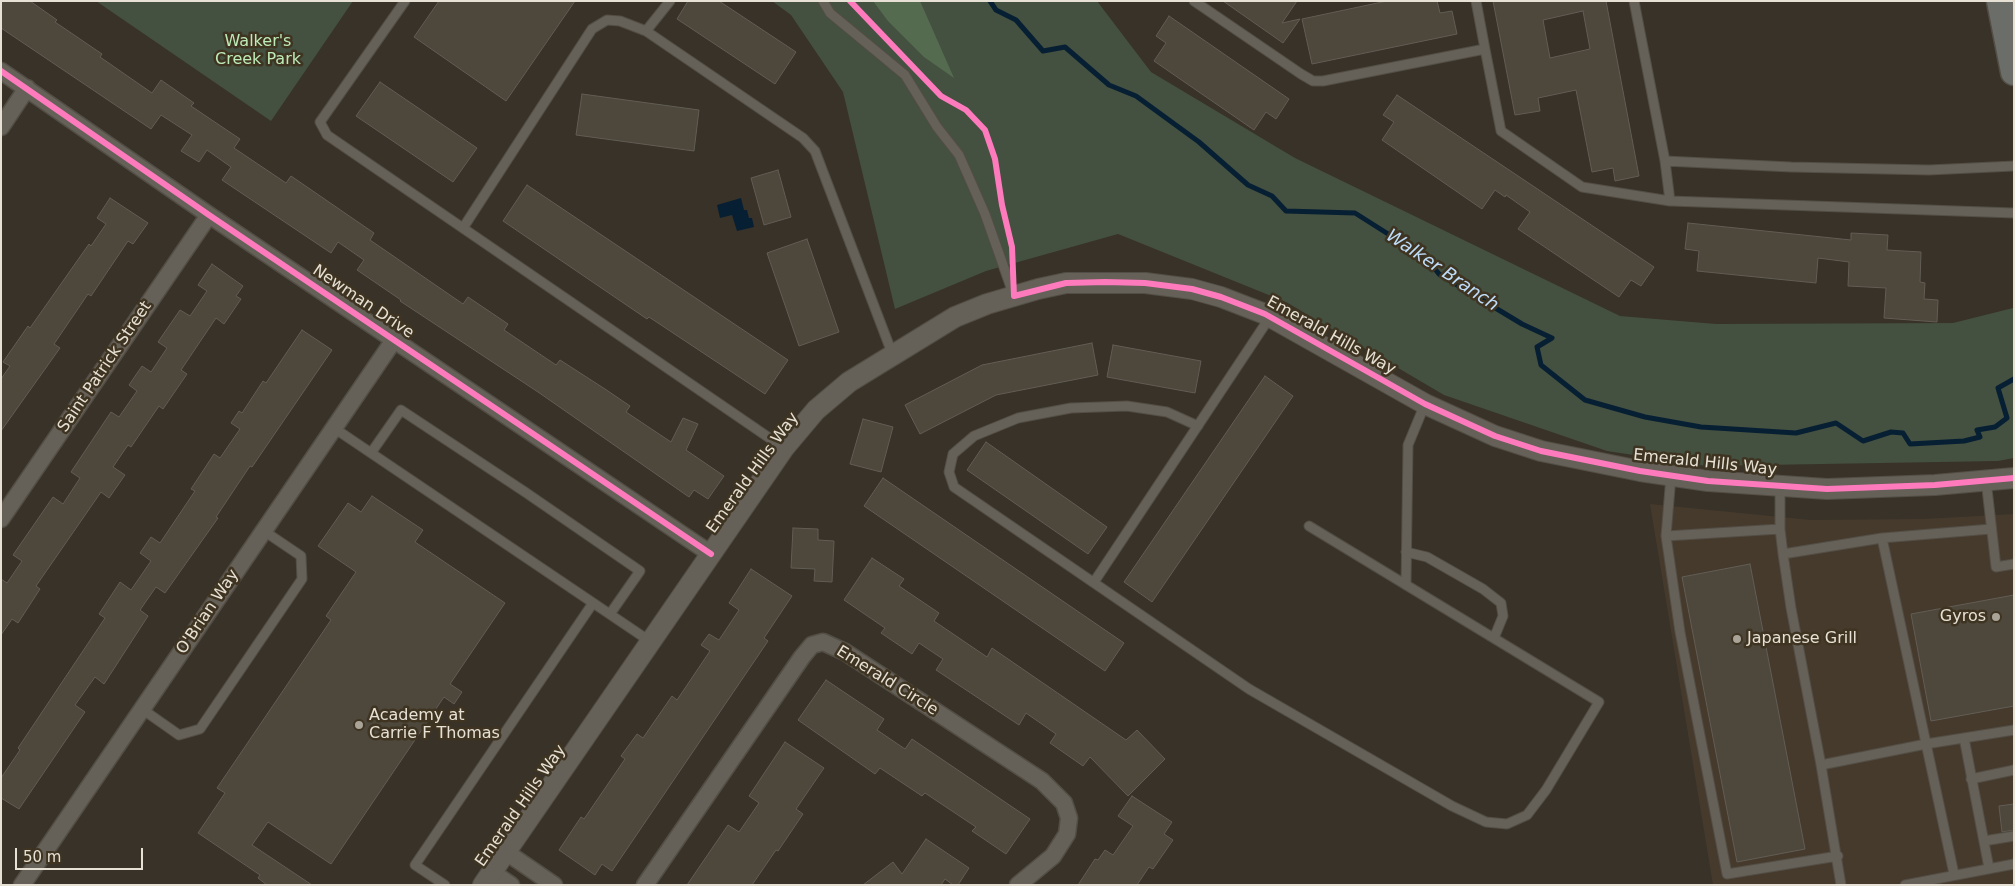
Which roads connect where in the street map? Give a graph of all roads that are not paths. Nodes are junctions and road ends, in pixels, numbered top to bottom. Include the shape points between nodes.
1 (405, 1) edge
2 (670, 1) edge
3 (823, 1) edge
4 (1194, 1) edge
5 (1476, 1) edge
6 (1634, 1) edge
7 (2000, 1) edge
8 (646, 31) junction
9 (1485, 49) junction
10 (1, 71) edge
11 (2014, 72) edge
12 (27, 88) junction
13 (1, 127) edge
14 (1665, 161) junction
15 (2014, 166) edge
16 (1670, 201) junction
17 (2014, 213) edge
18 (209, 215) junction
19 (463, 228) junction
20 (1014, 296) junction
21 (1270, 317) junction
22 (394, 340) junction
23 (892, 353) junction
24 (1425, 404) junction
25 (1198, 426) junction
26 (334, 428) junction
27 (784, 448) junction
28 (371, 453) junction
29 (1671, 476) junction
30 (2014, 478) edge
31 (1986, 480) junction
32 (1780, 486) junction
33 (1, 519) edge
34 (1310, 526) dead end
35 (1780, 529) junction
36 (1991, 529) junction
37 (264, 530) junction
38 (1666, 536) junction
39 (1882, 538) junction
40 (1406, 552) junction
41 (711, 554) junction
42 (1783, 554) junction
43 (2014, 564) edge
44 (1094, 582) junction
45 (1406, 585) junction
46 (594, 603) junction
47 (610, 614) junction
48 (1494, 638) junction
49 (651, 642) junction
50 (142, 709) junction
51 (2014, 730) edge
52 (1964, 738) junction
53 (1926, 744) junction
54 (1821, 765) junction
55 (2014, 770) edge
56 (1971, 779) junction
57 (2014, 836) edge
58 (1984, 841) junction
59 (506, 852) junction
60 (1838, 856) junction
61 (2014, 864) edge
62 (1988, 868) junction
63 (1954, 874) junction
64 (488, 878) edge
65 (22, 885) edge
66 (445, 885) edge
67 (511, 885) edge
68 (554, 885) edge
69 (645, 885) edge
70 (1018, 885) edge
71 (1841, 885) edge
72 (1905, 885) edge

1 - 19 lane via 320,122 327,135
2 - 8 lane
3 - 20 lane via 830,13 905,75 937,127 959,155 985,214
4 - 9 lane via 1313,81
5 - 9 lane
6 - 14 lane
7 - 11 main road
8 - 19 lane via 620,21 607,20 592,29
8 - 23 lane via 803,138 815,151
9 - 16 lane via 1501,130 1582,187
10 - 12 street, Newman Drive
12 - 13 street
12 - 18 street, Newman Drive
14 - 15 lane via 1929,170
14 - 16 lane
16 - 17 lane
18 - 22 street, Newman Drive
18 - 33 street, Saint Patrick Street
19 - 27 lane
20 - 21 street, Emerald Hills Way via 1066,283 1145,283 1192,289
20 - 23 street, Emerald Hills Way via 955,317
21 - 24 street, Emerald Hills Way
21 - 25 lane
22 - 26 street, O'Brian Way
22 - 41 street, Newman Drive
23 - 27 street, Emerald Hills Way via 849,382 816,410
24 - 29 street, Emerald Hills Way via 1495,436 1541,451
24 - 40 lane via 1408,445
25 - 44 lane
25 - 44 lane via 1167,412 1127,406 1071,408 1018,418 974,436 953,454 949,472 954,488
26 - 28 lane
26 - 37 street, O'Brian Way
27 - 41 street, Emerald Hills Way
28 - 46 lane
28 - 47 lane via 401,410 525,492 640,571
29 - 32 street, Emerald Hills Way
29 - 38 lane
30 - 31 street, Emerald Hills Way
31 - 32 street, Emerald Hills Way via 1827,489
31 - 36 lane
32 - 35 lane
34 - 45 lane
35 - 38 lane
35 - 42 lane
36 - 39 lane
36 - 43 lane via 1996,567
37 - 50 street, O'Brian Way
37 - 50 lane via 301,556 302,579 200,729 179,735
38 - 60 lane via 1680,632 1727,874
39 - 42 lane
39 - 53 lane
40 - 45 lane
40 - 48 lane via 1427,557 1502,603 1503,616
41 - 49 street, Emerald Hills Way
42 - 54 lane
44 - 48 lane via 1249,689 1452,806 1486,822 1507,824 1527,815 1546,790 1599,702
45 - 48 lane
46 - 47 lane
46 - 66 lane via 415,865
47 - 49 lane
49 - 59 street, Emerald Hills Way
50 - 65 street, O'Brian Way
51 - 52 lane
52 - 53 lane
52 - 56 lane
53 - 54 lane
53 - 63 lane
54 - 60 lane
55 - 56 lane
56 - 58 lane
57 - 58 lane
58 - 62 lane
59 - 64 street, Emerald Hills Way
59 - 68 street
60 - 71 lane
61 - 62 lane
62 - 63 lane
63 - 72 lane
64 - 67 street
69 - 70 street, Emerald Circle via 802,657 812,645 823,642 845,652 1042,781 1064,803 1069,818 1067,834 1053,856

